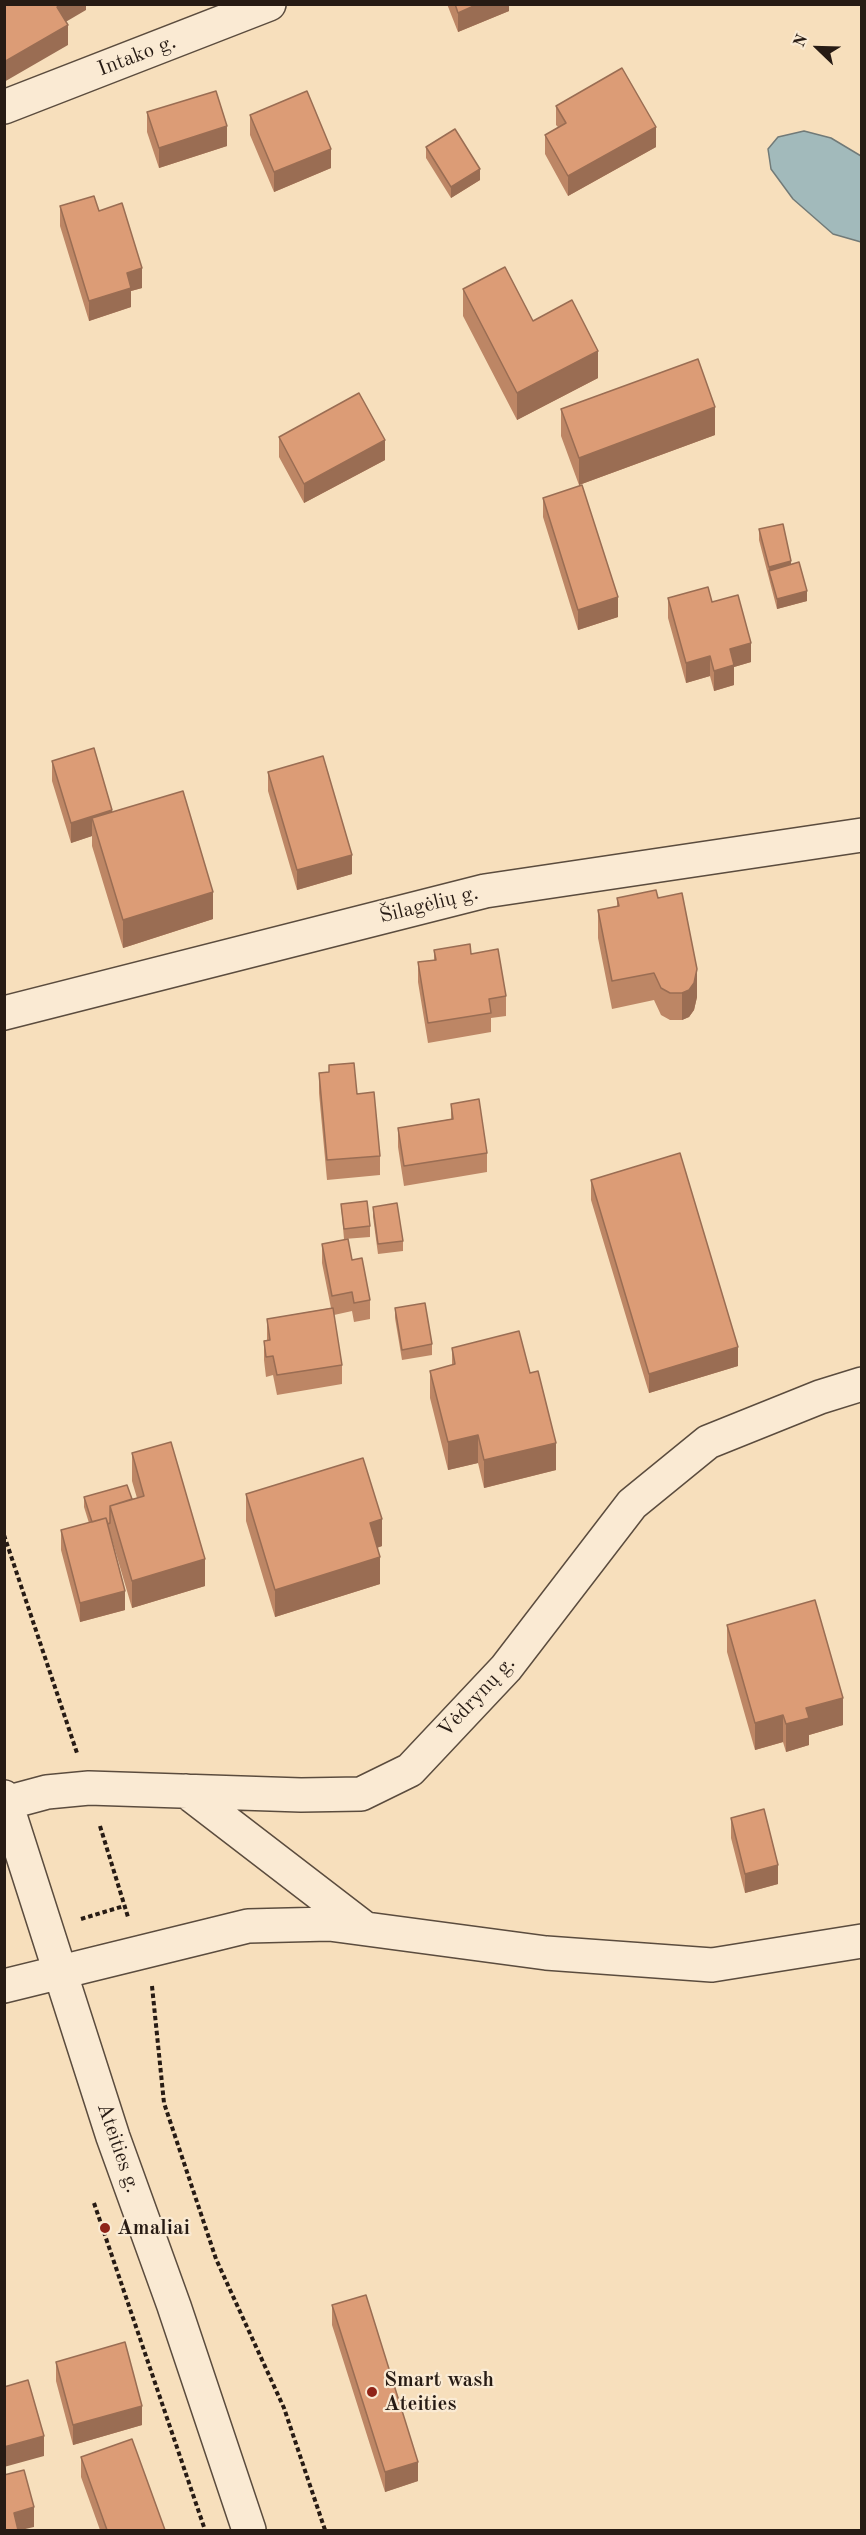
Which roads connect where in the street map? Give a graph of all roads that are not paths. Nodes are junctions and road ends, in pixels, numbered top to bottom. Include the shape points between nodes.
1 (268, 4) edge
2 (4, 107) edge
3 (861, 835) edge
4 (4, 1013) edge
5 (861, 1384) edge
6 (186, 1791) junction
7 (5, 1800) edge
8 (365, 1928) junction
9 (861, 1941) edge
10 (61, 1972) junction
11 (4, 1986) edge
12 (249, 2530) edge

1 - 2 street, Intako g.
3 - 4 street, Šilagėlių g. via 485,891
5 - 6 street, Vėdrynų g. via 708,1442 632,1504 506,1668 410,1770 361,1794
6 - 7 street, Vėdrynų g. via 89,1788
6 - 8 street
7 - 10 street, Ateities g.
8 - 9 street via 546,1953 712,1965
8 - 10 street via 329,1924 248,1926
10 - 11 street
10 - 12 street, Ateities g. via 113,2137

